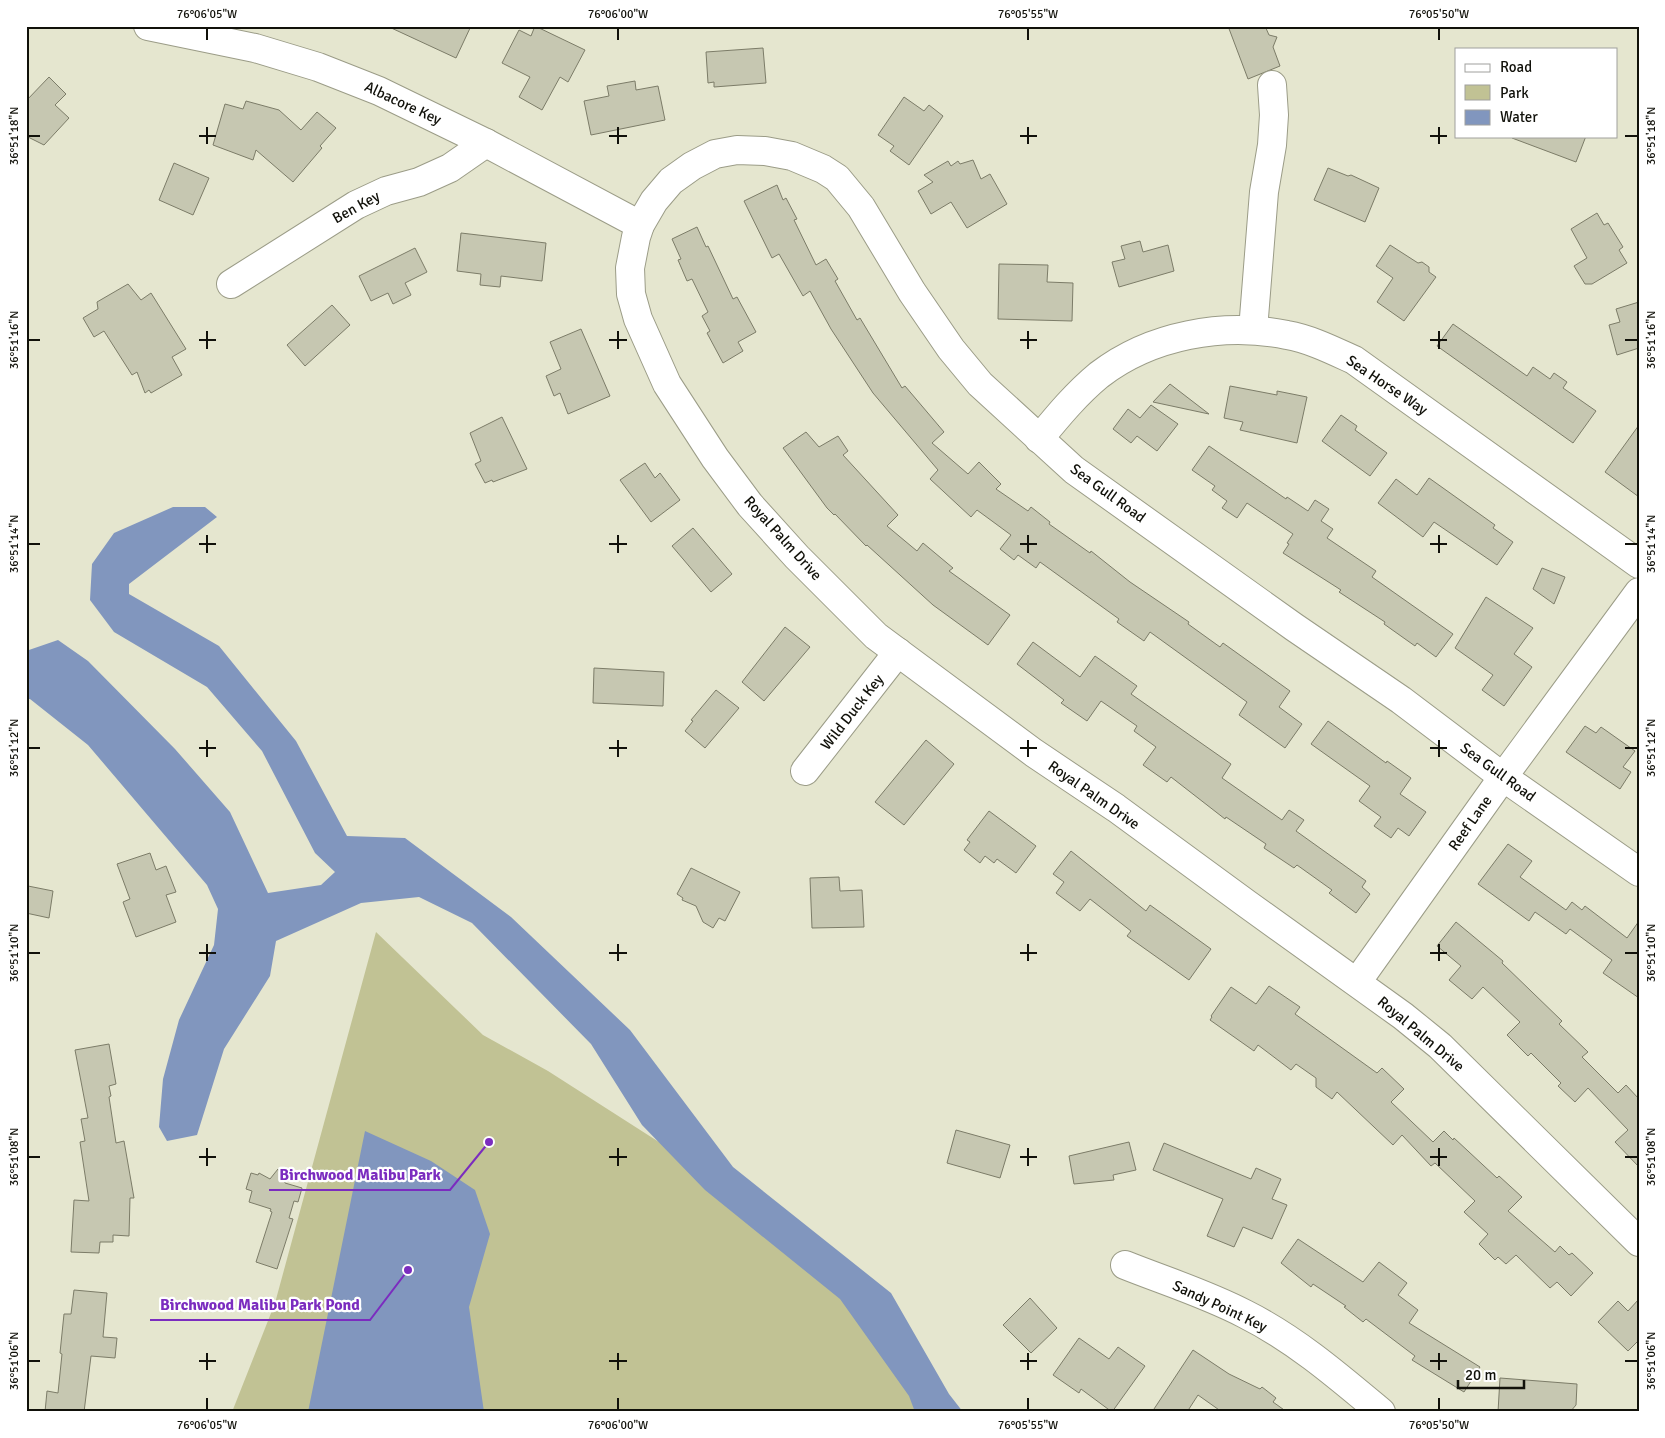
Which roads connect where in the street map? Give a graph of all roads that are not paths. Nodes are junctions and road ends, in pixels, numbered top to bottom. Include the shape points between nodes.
1 (148, 26) edge
2 (1272, 85) dead end
3 (486, 142) junction
4 (640, 224) junction
5 (231, 284) dead end
6 (1254, 330) junction
7 (1039, 439) junction
8 (1639, 564) edge
9 (1639, 592) edge
10 (898, 652) junction
11 (805, 771) dead end
12 (1503, 777) junction
13 (1639, 872) edge
14 (1357, 982) junction
15 (1639, 1242) edge
16 (1125, 1265) dead end
17 (1381, 1412) edge

1 - 3 street, Albacore Key via 255,48 318,67 379,91
2 - 6 street via 1272,145 1264,192
3 - 4 street, Albacore Key
3 - 5 street, Ben Key via 450,168 356,205
4 - 7 street, Sea Gull Road via 671,181 715,154 737,150 765,151 792,156 823,169 837,178 861,206 912,292 980,384
4 - 10 street, Royal Palm Drive via 630,268 631,294 638,319 667,384 750,505 876,636
6 - 7 street, Sea Horse Way via 1190,334 1130,356 1073,398
6 - 8 street, Sea Horse Way via 1315,343 1354,360
7 - 12 street, Sea Gull Road via 1074,470 1401,700
9 - 12 street, Reef Lane
10 - 11 street, Wild Duck Key
10 - 14 street, Royal Palm Drive via 1034,753 1116,808
12 - 13 street, Sea Gull Road
12 - 14 street, Reef Lane
14 - 15 street, Royal Palm Drive via 1440,1046
16 - 17 street, Sandy Point Key via 1245,1314 1290,1340

